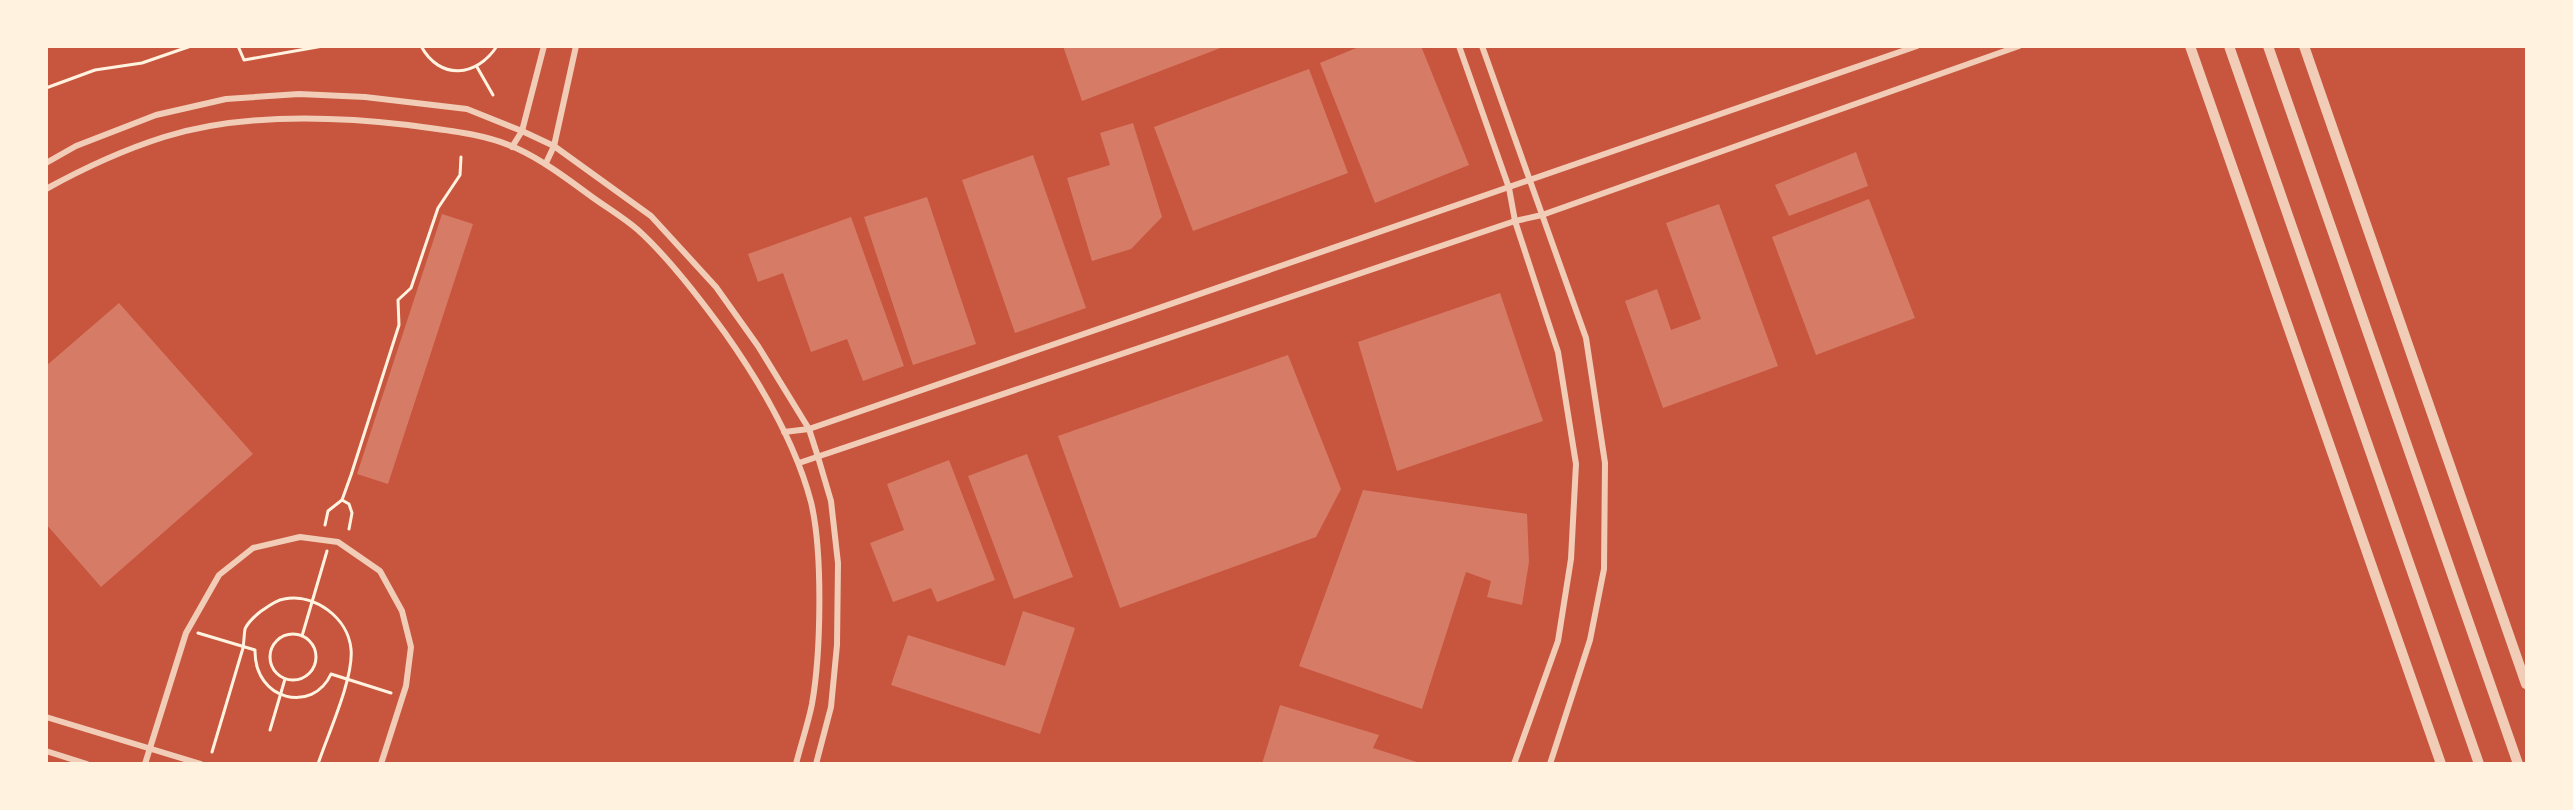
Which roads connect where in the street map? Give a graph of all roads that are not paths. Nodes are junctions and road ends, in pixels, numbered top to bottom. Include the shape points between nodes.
1 (544, 46) edge
2 (576, 46) edge
3 (1459, 46) edge
4 (1482, 46) edge
5 (1917, 46) edge
6 (2019, 46) edge
7 (2190, 46) edge
8 (2229, 46) edge
9 (2268, 46) edge
10 (2304, 46) edge
11 (522, 131) junction
12 (554, 146) junction
13 (512, 147) junction
14 (46, 163) edge
15 (546, 164) junction
16 (1530, 180) junction
17 (1509, 188) junction
18 (46, 189) edge
19 (1542, 215) junction
20 (1515, 221) junction
21 (809, 429) junction
22 (784, 432) junction
23 (818, 457) junction
24 (799, 463) junction
25 (2526, 684) edge
26 (46, 717) edge
27 (149, 748) junction
28 (46, 751) edge
29 (87, 764) edge
30 (145, 764) edge
31 (201, 764) edge
32 (381, 764) edge
33 (796, 764) edge
34 (816, 764) edge
35 (1514, 764) edge
36 (1550, 764) edge
37 (2440, 764) edge
38 (2479, 764) edge
39 (2518, 764) edge

1 - 11 street
2 - 12 street
3 - 17 street
4 - 16 street
5 - 16 street
6 - 19 street
7 - 37 street
8 - 38 street
9 - 39 street
10 - 25 street
11 - 12 street
11 - 13 street
11 - 14 street via 467,109 299,94 226,99 156,115 76,146
12 - 15 street
12 - 21 street via 651,216 716,287
13 - 15 street
13 - 18 street via 455,131 363,120 238,122 165,136 83,168
15 - 22 street via 638,230 701,300 760,386
16 - 17 street
16 - 19 street
17 - 20 street
17 - 21 street
19 - 20 street
19 - 36 street via 1586,338 1605,463 1604,569 1590,640
20 - 23 street
20 - 35 street via 1558,351 1576,464 1571,559 1558,641
21 - 22 street
21 - 23 street
22 - 24 street
23 - 24 street
23 - 34 street via 831,501 838,563 831,707
24 - 33 street via 812,505 818,565 812,704
26 - 27 street
27 - 30 street
27 - 31 street
27 - 32 street via 188,630 219,575 253,548 300,537 338,542 381,571 402,611 411,647 403,697
28 - 29 street

